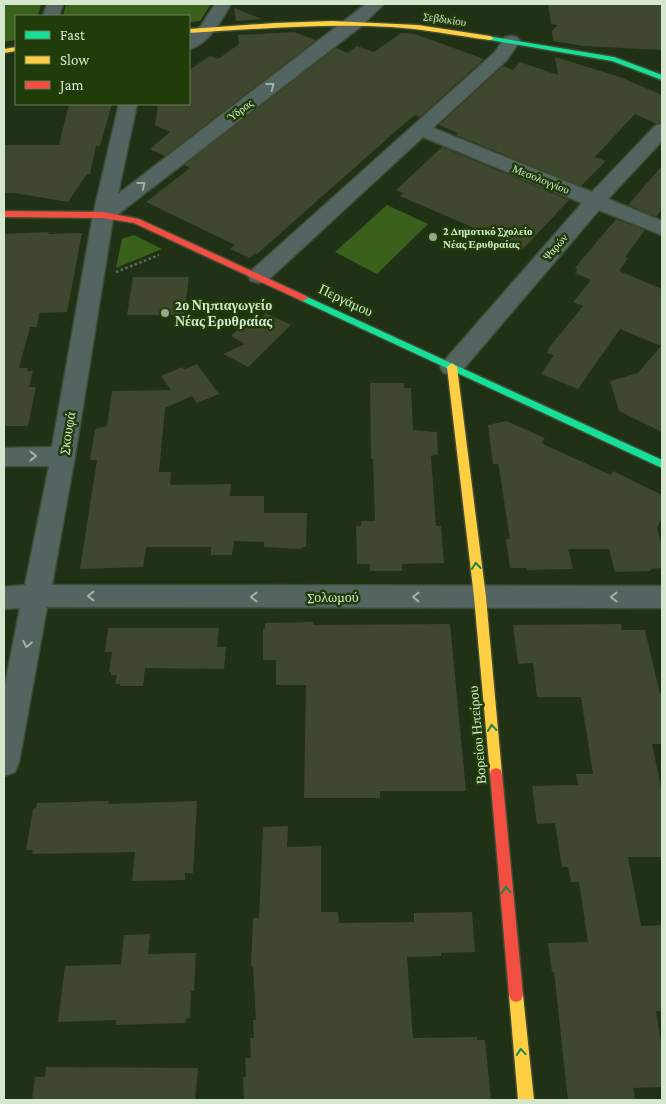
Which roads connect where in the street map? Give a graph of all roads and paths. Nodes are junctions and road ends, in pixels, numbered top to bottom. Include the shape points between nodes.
1 (224, 4) edge
2 (376, 4) edge
3 (353, 24) junction
4 (207, 29) junction
5 (190, 31) edge
6 (511, 41) junction
7 (190, 43) edge
8 (662, 78) edge
9 (128, 105) edge
10 (421, 130) junction
11 (662, 130) edge
12 (595, 201) junction
13 (4, 214) edge
14 (103, 214) junction
15 (662, 228) edge
16 (186, 243) junction
17 (259, 276) junction
18 (93, 282) junction
19 (452, 367) junction
20 (62, 456) junction
21 (4, 457) edge
22 (662, 464) edge
23 (36, 596) junction
24 (480, 597) junction
25 (662, 597) edge
26 (4, 598) edge
27 (4, 762) edge
28 (526, 1100) edge

1 - 4 street
2 - 3 street, Ύδρας
3 - 4 street, Σεβδικίου via 273,24
3 - 6 street, Σεβδικίου via 421,27
14 -> 3 street, Ύδρας
4 - 5 street, Σεβδικίου
4 - 7 street
6 - 8 street, Σεβδικίου via 614,59
6 - 10 street via 501,56
9 - 14 street, Σκουφά
10 - 12 street, Μεσολογγίου
10 - 17 street
11 - 12 street, Ψαρών
12 - 15 street, Μεσολογγίου
12 - 19 street, Ψαρών
13 - 14 street, Περγάμου
14 - 16 street, Περγάμου via 136,221
14 - 18 street, Σκουφά
16 - 17 street, Περγάμου
16 - 18 path
17 - 19 street, Περγάμου
18 - 20 street, Σκουφά
19 - 22 street, Περγάμου
24 -> 19 street, Βορείου Ηπείρου
21 -> 20 street
20 - 23 street, Σκουφά
24 -> 23 street, Σολωμού
23 - 26 street, Σολωμού
23 -> 27 street, Σκουφά
25 -> 24 street, Σολωμού
28 -> 24 street, Βορείου Ηπείρου

